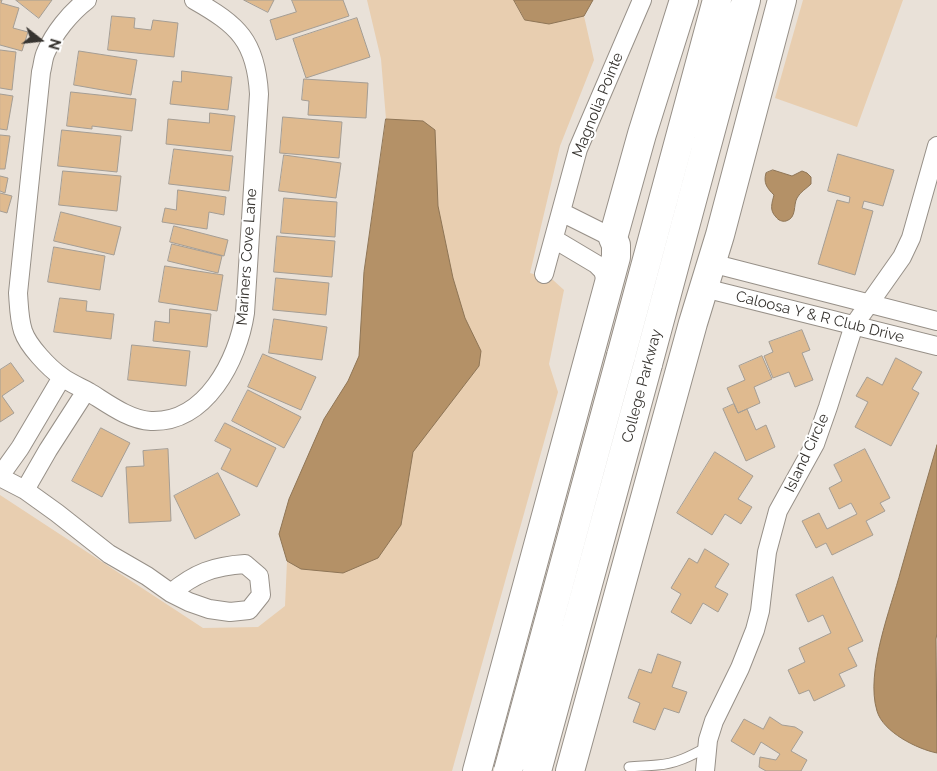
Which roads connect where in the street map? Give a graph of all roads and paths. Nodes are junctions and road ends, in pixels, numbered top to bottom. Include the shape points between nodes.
1 (87, 0) edge
2 (194, 0) edge
3 (642, 0) edge
4 (684, 0) edge
5 (717, 0) edge
6 (746, 0) edge
7 (782, 0) edge
8 (937, 146) edge
9 (561, 212) junction
10 (613, 238) junction
11 (554, 239) junction
12 (544, 274) dead end
13 (707, 276) junction
14 (608, 288) junction
15 (869, 304) junction
16 (937, 321) edge
17 (854, 325) junction
18 (937, 346) edge
19 (62, 377) junction
20 (86, 391) junction
21 (0, 477) edge
22 (25, 490) junction
23 (171, 593) junction
24 (493, 713) junction
25 (707, 747) junction
26 (507, 762) edge
27 (629, 767) dead end
28 (550, 770) edge
29 (477, 771) edge
30 (483, 771) edge
31 (705, 771) edge

1 - 19 street, Mariners Cove Lane via 60,29 45,54 18,293 23,333 47,364
2 - 20 street, Mariners Cove Lane via 226,20 243,36 254,56 258,74 242,332 216,385 205,400 188,413 169,420 149,421 131,416
3 - 9 street, Magnolia Pointe via 585,130
4 - 10 main road
5 - 26 main road, College Parkway, bridge
6 - 28 main road, College Parkway, bridge via 648,364
7 - 13 main road
8 - 15 street, Island Circle via 911,238 902,257
9 - 10 street
9 - 11 street, Magnolia Pointe
10 - 14 main road via 616,257
11 - 12 street, Magnolia Pointe
11 - 14 street via 596,264 603,272
13 - 15 street, Caloosa Y & R Club Drive
13 - 17 street, Caloosa Y & R Club Drive
13 - 28 main road via 579,737
14 - 24 main road
15 - 16 street, Caloosa Y & R Club Drive
15 - 17 street, Island Circle
17 - 18 street, Caloosa Y & R Club Drive
17 - 25 street, Island Circle via 814,444 778,511 767,552 755,630 714,721
19 - 20 street, Mariners Cove Lane
19 - 21 street
20 - 22 street
21 - 22 street
22 - 23 street via 109,554
23 - 23 street via 188,579 224,565 245,564 259,576 261,595 249,610 230,612 209,609
24 - 26 main road via 495,732
24 - 29 main road
25 - 27 lane via 674,762
25 - 31 street, Island Circle
26 - 28 main road
26 - 30 main road

